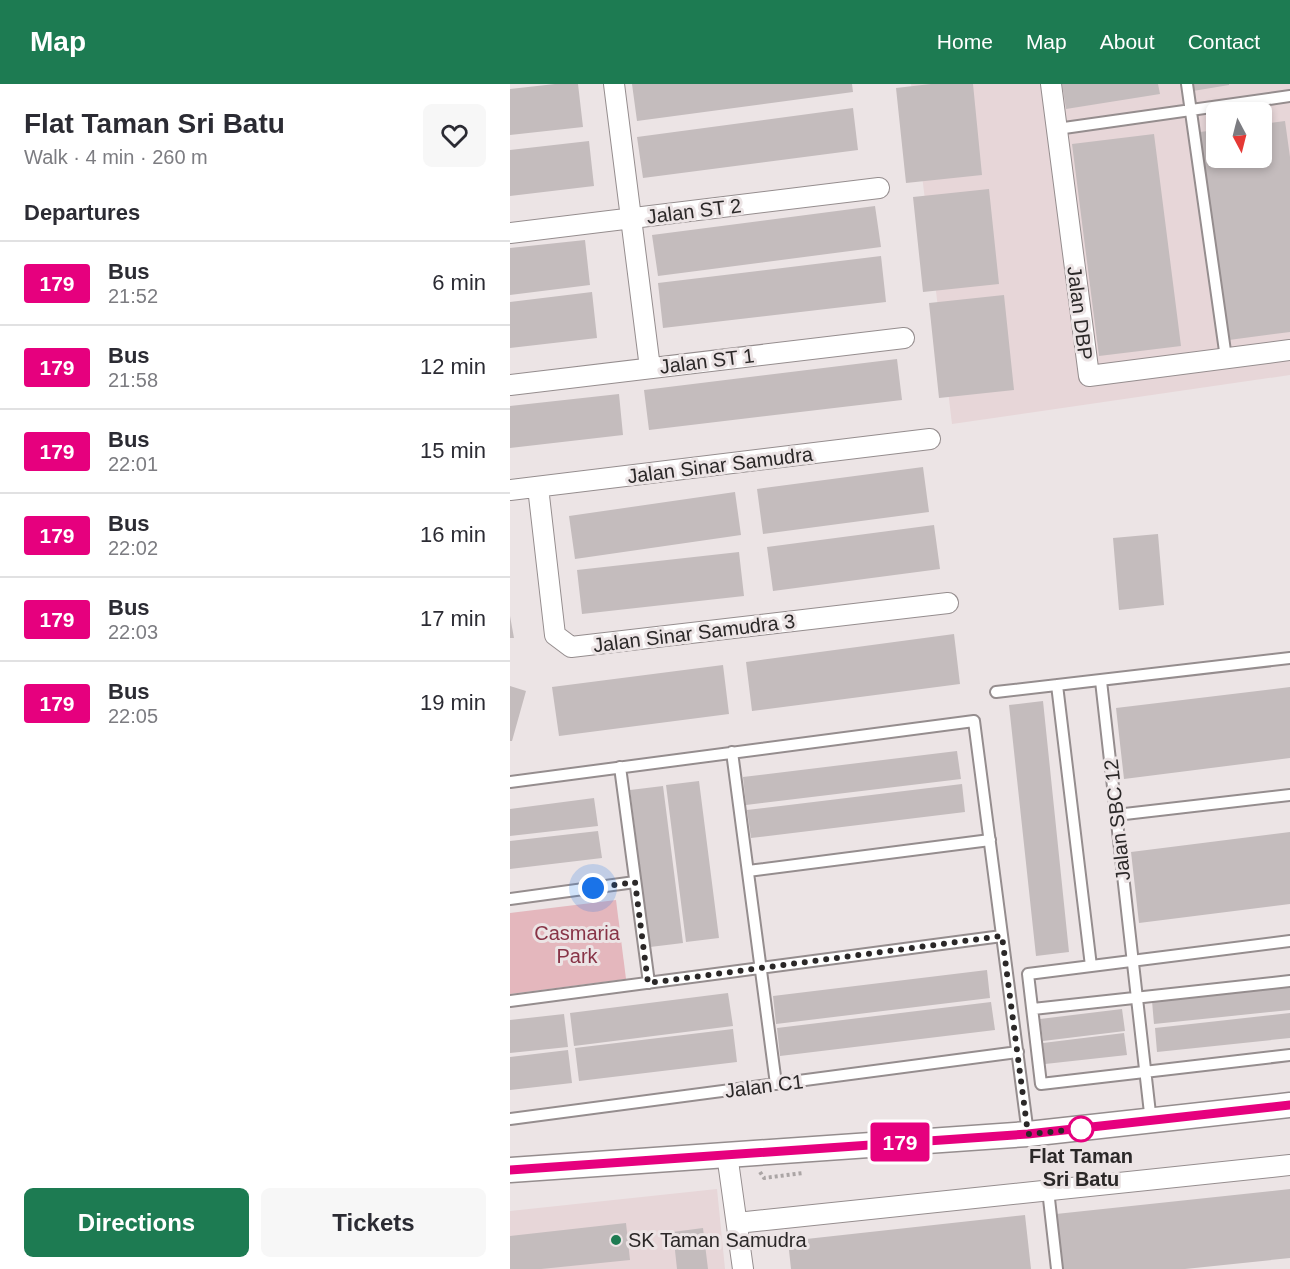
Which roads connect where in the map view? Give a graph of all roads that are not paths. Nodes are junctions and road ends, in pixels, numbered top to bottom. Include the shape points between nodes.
1 (614, 84) edge
2 (1051, 84) edge
3 (1187, 84) edge
4 (1290, 96) edge
5 (1190, 110) junction
6 (1057, 129) junction
7 (879, 188) dead end
8 (631, 219) junction
9 (510, 233) edge
10 (904, 338) dead end
11 (1290, 350) edge
12 (1226, 358) junction
13 (650, 368) junction
14 (510, 386) edge
15 (930, 439) dead end
16 (538, 487) junction
17 (510, 490) edge
18 (948, 603) dead end
19 (1290, 658) edge
20 (1101, 681) junction
21 (1057, 685) junction
22 (996, 692) dead end
23 (732, 752) junction
24 (620, 767) junction
25 (510, 782) edge
26 (1290, 795) edge
27 (1116, 815) junction
28 (990, 840) junction
29 (748, 872) junction
30 (635, 882) junction
31 (510, 899) edge
32 (1002, 936) junction
33 (1290, 941) edge
34 (1132, 960) junction
35 (1091, 966) junction
36 (760, 968) junction
37 (1290, 981) edge
38 (648, 983) junction
39 (1137, 996) junction
40 (510, 1001) edge
41 (1033, 1009) junction
42 (1018, 1053) junction
43 (1290, 1055) edge
44 (1145, 1072) junction
45 (776, 1084) junction
46 (1290, 1105) edge
47 (510, 1119) edge
48 (1151, 1122) junction
49 (1028, 1134) junction
50 (727, 1154) junction
51 (1290, 1165) edge
52 (510, 1170) edge
53 (1048, 1190) junction
54 (737, 1222) junction
55 (743, 1269) edge
56 (1056, 1269) edge

1 - 8 street
2 - 6 street, Jalan DBP
3 - 5 lane
4 - 5 lane
5 - 6 lane
5 - 12 lane
6 - 12 street, Jalan DBP via 1089,376
7 - 8 street, Jalan ST 2
8 - 9 street, Jalan ST 2
8 - 13 street
10 - 13 street, Jalan ST 1
11 - 12 street, Jalan DBP
13 - 14 street, Jalan ST 1
15 - 16 street, Jalan Sinar Samudra
16 - 17 street, Jalan Sinar Samudra
16 - 18 street, Jalan Sinar Samudra 3 via 555,635 571,647
19 - 20 lane
20 - 21 lane
20 - 27 lane, Jalan SBC 12
21 - 22 lane
21 - 35 lane
23 - 24 lane
23 - 28 lane via 974,720
23 - 29 lane
24 - 25 lane
24 - 30 lane
26 - 27 lane
27 - 34 lane, Jalan SBC 12
28 - 29 lane
28 - 32 lane
29 - 36 lane
30 - 31 lane
30 - 38 lane
32 - 36 lane
32 - 42 lane
33 - 34 lane
34 - 35 lane
34 - 39 lane, Jalan SBC 12
35 - 41 lane via 1028,974
36 - 38 lane
36 - 45 lane
37 - 39 lane
38 - 40 lane
39 - 41 lane
39 - 44 lane, Jalan SBC 12
41 - 44 lane via 1041,1084
42 - 45 lane, Jalan C1
42 - 49 lane
43 - 44 lane
44 - 48 lane, Jalan SBC 12
45 - 47 lane, Jalan C1
46 - 48 street
48 - 49 street
49 - 50 street
50 - 52 street
50 - 54 street
51 - 53 street
53 - 54 street
53 - 56 lane
54 - 55 street

